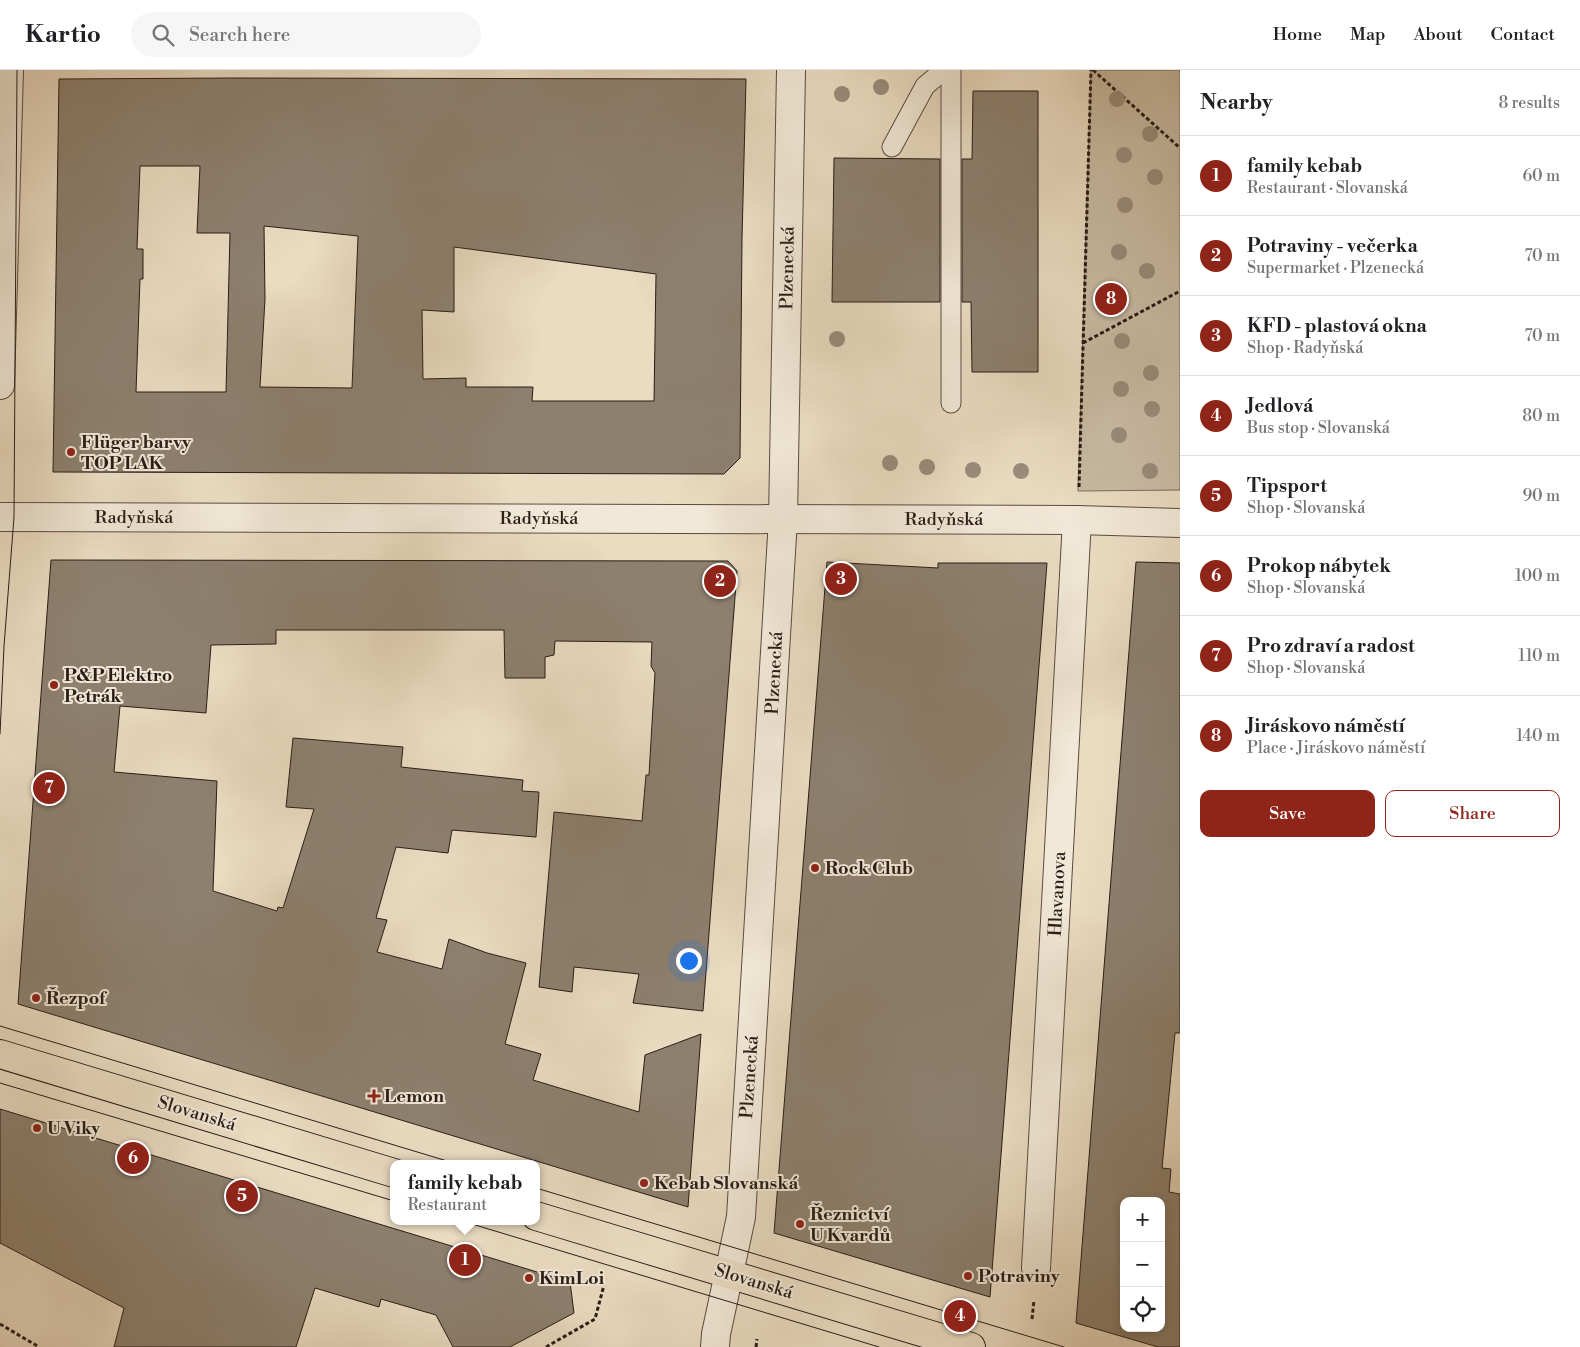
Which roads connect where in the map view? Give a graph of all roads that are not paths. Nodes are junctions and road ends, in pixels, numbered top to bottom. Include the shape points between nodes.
1 (9, 70) edge
2 (790, 70) edge
3 (944, 70) edge
4 (950, 70) edge
5 (892, 147) dead end
6 (0, 385) edge
7 (951, 403) dead end
8 (0, 517) edge
9 (783, 519) junction
10 (1077, 520) junction
11 (1180, 523) edge
12 (0, 1054) edge
13 (390, 1172) edge
14 (540, 1217) edge
15 (1036, 1268) dead end
16 (728, 1274) junction
17 (715, 1347) edge
18 (971, 1347) edge

1 - 6 street
2 - 9 street, Plzenecká
3 - 5 lane via 924,86
4 - 7 lane
8 - 9 street, Radyňská
9 - 10 street, Radyňská
9 - 16 street, Plzenecká via 741,1217
10 - 11 street, Radyňská
10 - 15 street, Hlavanova
12 - 13 main road, Slovanská
14 - 16 main road, Slovanská
16 - 17 street, Plzenecká
16 - 18 main road, Slovanská

